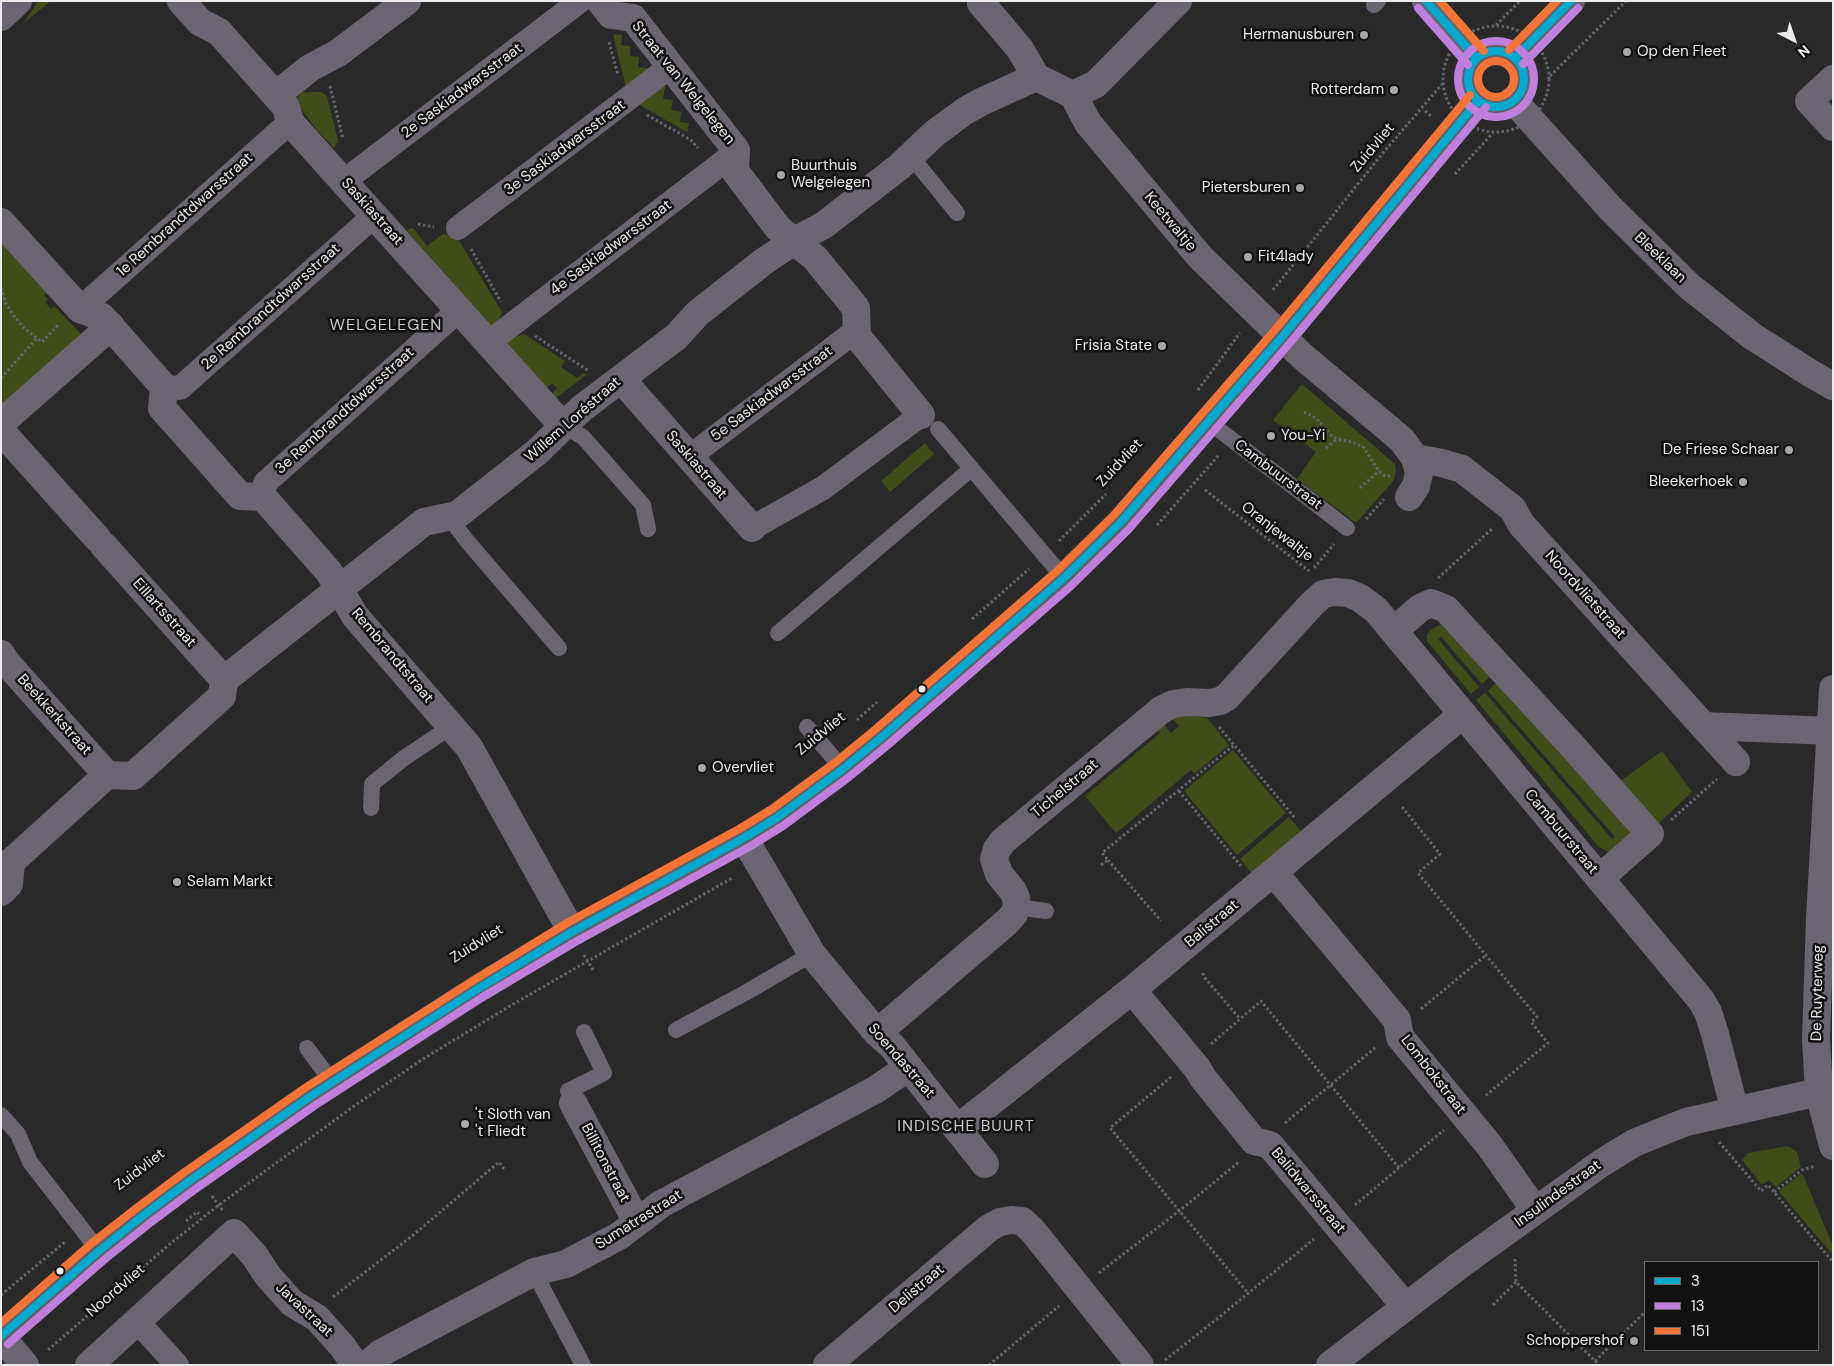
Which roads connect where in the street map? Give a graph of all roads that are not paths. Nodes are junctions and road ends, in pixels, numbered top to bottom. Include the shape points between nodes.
1 (18, 1) edge
2 (181, 1) edge
3 (407, 1) edge
4 (580, 1) edge
5 (600, 1) edge
6 (1178, 1) edge
7 (1426, 1) edge
8 (1571, 1) edge
9 (981, 3) dead end
10 (1, 17) edge
11 (1516, 57) junction
12 (1476, 58) junction
13 (671, 66) junction
14 (1036, 77) junction
15 (1833, 79) edge
16 (276, 95) junction
17 (1073, 95) junction
18 (1513, 100) junction
19 (1478, 102) junction
20 (290, 122) junction
21 (1833, 127) edge
22 (910, 156) junction
23 (736, 161) junction
24 (344, 181) junction
25 (957, 213) dead end
26 (375, 215) junction
27 (1, 222) edge
28 (458, 228) road end
29 (794, 241) junction
30 (80, 309) junction
31 (459, 310) junction
32 (110, 326) junction
33 (857, 336) junction
34 (1282, 337) junction
35 (488, 343) junction
36 (621, 378) junction
37 (1833, 386) edge
38 (164, 387) junction
39 (929, 422) junction
40 (1209, 422) junction
41 (1, 423) edge
42 (564, 426) junction
43 (1, 431) edge
44 (689, 457) junction
45 (971, 469) junction
46 (263, 497) junction
47 (449, 517) junction
48 (752, 528) joint
49 (1347, 528) dead end
50 (648, 529) dead end
51 (1064, 578) junction
52 (339, 588) junction
53 (1394, 631) junction
54 (778, 633) dead end
55 (560, 648) dead end
56 (1, 654) edge
57 (224, 680) junction
58 (1833, 689) edge
59 (1227, 697) joint
60 (1463, 714) junction
61 (452, 726) junction
62 (1704, 726) junction
63 (807, 727) dead end
64 (1832, 731) edge
65 (1736, 762) road end
66 (844, 769) junction
67 (108, 775) junction
68 (371, 808) dead end
69 (744, 838) junction
70 (1600, 878) junction
71 (1266, 879) junction
72 (1, 892) edge
73 (1017, 907) junction
74 (1046, 911) dead end
75 (1826, 918) edge
76 (572, 932) junction
77 (812, 954) junction
78 (1132, 990) junction
79 (676, 1030) dead end
80 (584, 1032) dead end
81 (876, 1033) junction
82 (307, 1048) dead end
83 (909, 1067) junction
84 (332, 1082) junction
85 (1818, 1092) junction
86 (574, 1103) joint
87 (1722, 1113) junction
88 (1, 1115) edge
89 (957, 1129) junction
90 (1825, 1156) edge
91 (985, 1164) dead end
92 (1535, 1210) junction
93 (637, 1222) junction
94 (99, 1251) junction
95 (534, 1272) junction
96 (1405, 1306) junction
97 (137, 1321) junction
98 (1, 1336) edge
99 (35, 1358) edge
100 (89, 1365) edge
101 (177, 1365) edge
102 (354, 1365) edge
103 (367, 1365) edge
104 (583, 1365) edge
105 (827, 1365) edge
106 (1140, 1365) edge
107 (1330, 1365) edge

1 - 10 street
2 - 16 street, Saskiastraat via 200,22 219,32
3 - 16 street
4 - 24 street, 2e Saskiadwarsstraat
5 - 13 street, Straat van Welgelegen via 611,15 633,18
6 - 17 street via 1096,84
7 - 12 street
8 - 11 main road
9 - 14 street via 1020,49
11 - 12 main road via 1496,50
11 - 18 main road via 1524,71 1524,84
12 - 19 main road via 1467,79 1468,88
13 - 23 street, Straat van Welgelegen via 736,150
13 - 28 street, 3e Saskiadwarsstraat
14 - 17 street
14 - 22 street, Willem Loréstraat via 965,111
15 - 21 street via 1808,101
16 - 20 street, Saskiastraat via 286,107
17 - 34 street, Keetwaltje via 1088,123 1200,256
18 - 19 main road via 1498,107
18 - 37 street, Bleeklaan via 1611,209 1689,286 1752,336
19 - 34 main road
20 - 24 street, Saskiastraat
20 - 30 street, 1e Rembrandtdwarsstraat
22 - 25 lane
22 - 29 street, Willem Loréstraat via 824,225
23 - 29 street, Straat van Welgelegen via 735,171 778,228
23 - 35 street, 4e Saskiadwarsstraat via 726,160
24 - 26 street, Saskiastraat
26 - 31 street, Saskiastraat
26 - 38 street, 2e Rembrandtdwarsstraat via 180,388
27 - 30 street
29 - 33 street, Straat van Welgelegen via 815,258 856,308
29 - 36 street, Willem Loréstraat via 698,313 676,337
30 - 32 street via 102,317
31 - 35 street, Saskiastraat
31 - 46 street, 3e Rembrandtdwarsstraat via 265,483
32 - 38 street
32 - 41 street
33 - 39 street
33 - 44 street, 5e Saskiadwarsstraat via 849,336
34 - 40 main road
34 - 62 street, Noordvlietstraat via 1402,440 1407,477 1442,463 1462,469 1514,509 1521,524
35 - 42 street, Saskiastraat
36 - 42 street, Willem Loréstraat
36 - 44 street, Saskiastraat
38 - 46 street via 162,408 240,496
39 - 45 lane
39 - 48 street via 824,488
40 - 49 lane, Cambuurstraat
40 - 51 main road via 1121,522
42 - 47 street, Willem Loréstraat via 537,452 457,515
42 - 50 lane via 583,437 643,505
43 - 57 street, Eillartsstraat
44 - 48 street, Saskiastraat
45 - 51 lane
45 - 54 lane
46 - 52 street, Rembrandtstraat via 329,572
47 - 52 street, Willem Loréstraat via 424,522
47 - 55 lane
51 - 66 main road
52 - 57 street, Willem Loréstraat
52 - 61 street, Rembrandtstraat via 355,616
53 - 59 street, Cambuurstraat via 1376,610 1360,598 1348,593 1323,594
53 - 60 street, Cambuurstraat
53 - 70 street via 1420,608 1431,604 1446,609 1650,834
56 - 67 street, Beekkerkstraat
57 - 67 street, Willem Loréstraat via 222,696 133,776
58 - 64 street, De Ruyterweg
59 - 73 street, Tichelstraat via 1210,703 1173,704 1160,710 1003,840 994,859 995,867 1013,891
60 - 70 street, Cambuurstraat
60 - 71 street, Balistraat
61 - 68 lane via 372,784
61 - 76 street, Rembrandtstraat via 469,747
62 - 64 street
62 - 65 street, Noordvlietstraat
63 - 66 lane
64 - 75 street, De Ruyterweg
66 - 69 main road
67 - 72 street via 11,862 9,884
69 - 76 main road
69 - 77 street, Soendastraat
70 - 87 street, Cambuurstraat via 1708,1012 1715,1034
71 - 78 street, Balistraat
71 - 92 street, Lombokstraat via 1397,1020 1400,1037 1489,1145
73 - 74 lane
73 - 81 street via 1008,922
75 - 85 street, De Ruyterweg via 1816,1039
76 - 84 main road
77 - 79 lane
77 - 81 street, Soendastraat
78 - 89 street, Balistraat
78 - 96 street, Balidwarsstraat via 1254,1141 1270,1145
80 - 86 lane via 604,1073 568,1092
81 - 83 street, Soendastraat
82 - 84 lane
83 - 89 street, Soendastraat
83 - 93 street, Sumatrastraat via 874,1090 661,1204
84 - 94 main road via 188,1182
85 - 87 street, Insulindestraat
85 - 90 street, De Ruyterweg
86 - 93 street, Billitonstraat
87 - 92 street, Insulindestraat via 1634,1143
88 - 94 lane via 18,1134 30,1162
89 - 91 street, Soendastraat
92 - 96 street, Insulindestraat
93 - 95 street, Sumatrastraat via 619,1236 566,1264
94 - 98 main road
95 - 103 street, Sumatrastraat via 381,1353
95 - 104 lane
96 - 107 street, Insulindestraat
97 - 100 street
97 - 101 street
97 - 102 street, Javastraat via 234,1233 292,1303 317,1318
98 - 99 street
105 - 106 street, Delistraat via 988,1228 1011,1220 1022,1221 1032,1230

